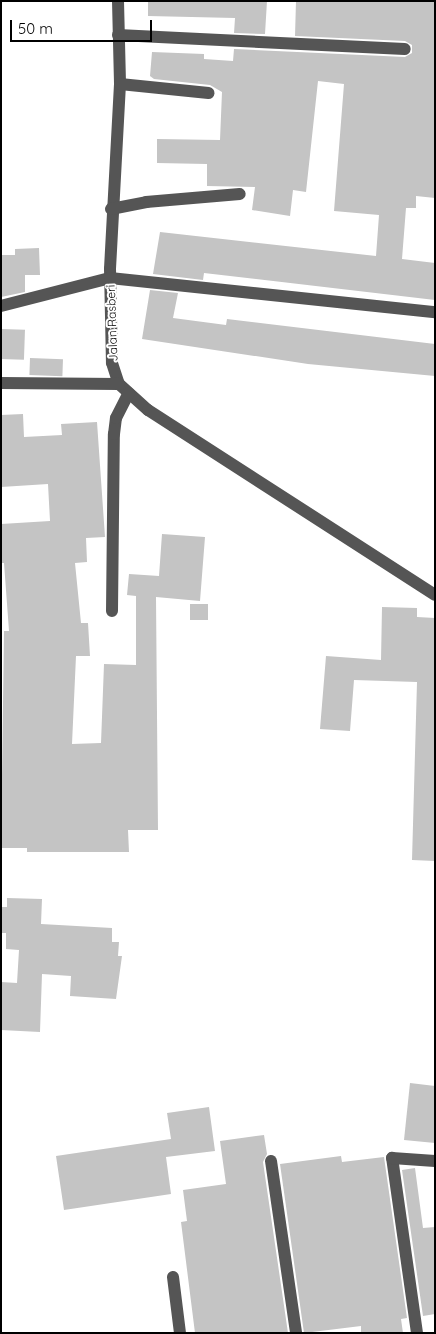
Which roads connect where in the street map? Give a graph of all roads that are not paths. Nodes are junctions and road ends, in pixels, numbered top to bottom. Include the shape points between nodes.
1 (118, 1) edge
2 (118, 35) junction
3 (404, 49) dead end
4 (120, 84) junction
5 (209, 93) dead end
6 (240, 194) dead end
7 (112, 209) junction
8 (110, 278) junction
9 (1, 306) edge
10 (435, 312) edge
11 (1, 383) edge
12 (119, 384) junction
13 (129, 393) junction
14 (435, 595) edge
15 (112, 611) dead end
16 (271, 1161) dead end
17 (435, 1161) edge
18 (173, 1277) dead end
19 (180, 1333) edge
20 (296, 1333) edge
21 (417, 1333) edge

1 - 2 street, Jalan Rasberi
2 - 3 street
2 - 4 street, Jalan Rasberi
4 - 5 street
4 - 7 street, Jalan Rasberi
6 - 7 street via 146,202
7 - 8 street, Jalan Rasberi
8 - 9 street
8 - 10 street
8 - 12 street, Jalan Rasberi via 112,363
11 - 12 street
12 - 13 street
13 - 14 street via 148,410
13 - 15 street via 116,418 114,434
16 - 20 street
17 - 21 street via 392,1158
18 - 19 street

